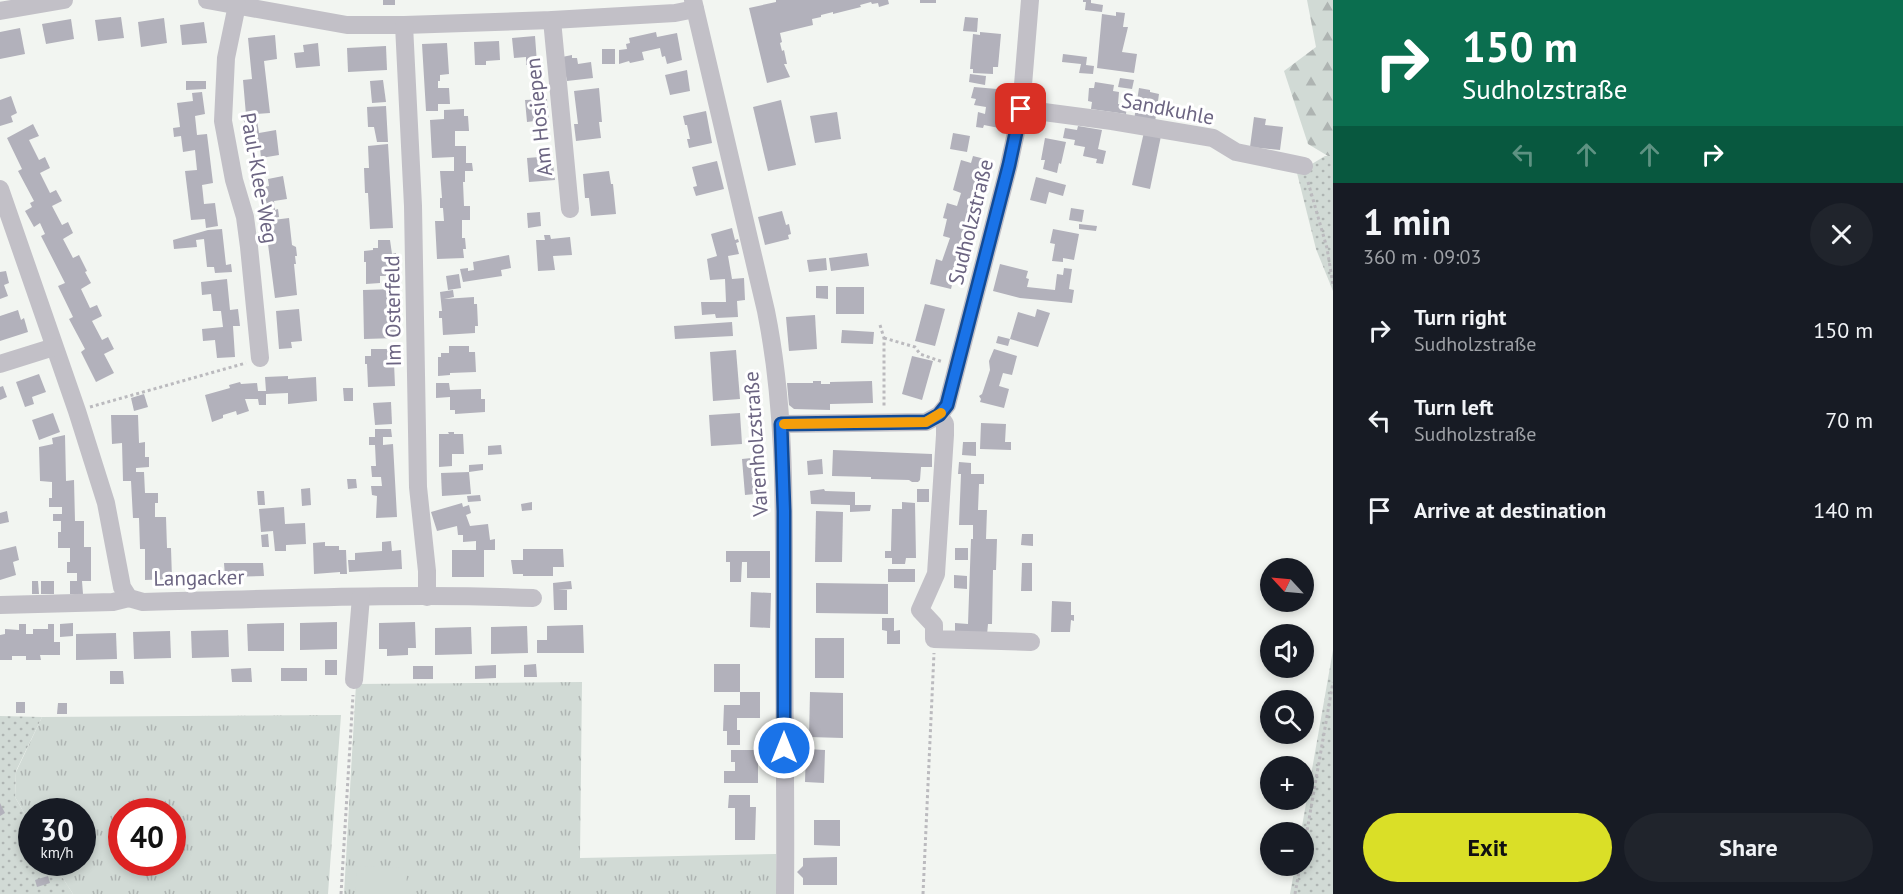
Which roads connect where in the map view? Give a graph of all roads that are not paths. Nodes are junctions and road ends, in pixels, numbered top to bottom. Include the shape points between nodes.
1 (64, 0) edge
2 (207, 0) edge
3 (1030, 0) edge
4 (29, 3) edge
5 (237, 5) junction
6 (694, 5) edge
7 (0, 11) edge
8 (552, 20) junction
9 (404, 25) junction
10 (1021, 109) junction
11 (1304, 166) road end
12 (0, 189) edge
13 (570, 208) dead end
14 (54, 347) junction
15 (260, 358) road end
16 (0, 364) edge
17 (939, 415) junction
18 (781, 424) junction
19 (361, 597) junction
20 (427, 597) junction
21 (129, 598) junction
22 (533, 598) dead end
23 (0, 605) edge
24 (1031, 642) dead end
25 (354, 680) road end
26 (785, 894) edge

1 - 4 street
2 - 5 street
3 - 10 street, Sudholzstraße
4 - 7 street
5 - 9 street via 347,25
5 - 15 street, Paul-Klee-Weg via 226,58 224,121 246,227
6 - 8 street via 675,13
6 - 18 street, Varenholzstraße via 766,311
8 - 9 street
8 - 13 street, Am Hosiepen
9 - 20 street, Im Osterfeld via 413,206 418,487
10 - 11 street, Sandkuhle via 1213,138 1236,152
10 - 17 street, Sudholzstraße via 947,405
12 - 14 street, Langacker
14 - 16 street
14 - 21 street, Langacker via 106,503 122,587
17 - 18 street via 926,422
17 - 24 street via 945,424 945,435 936,574 920,610 934,625 934,639
18 - 26 street, Varenholzstraße
19 - 20 street, Langacker
19 - 21 street, Langacker via 143,602
19 - 25 street
20 - 22 street, Langacker
21 - 23 street via 113,602

